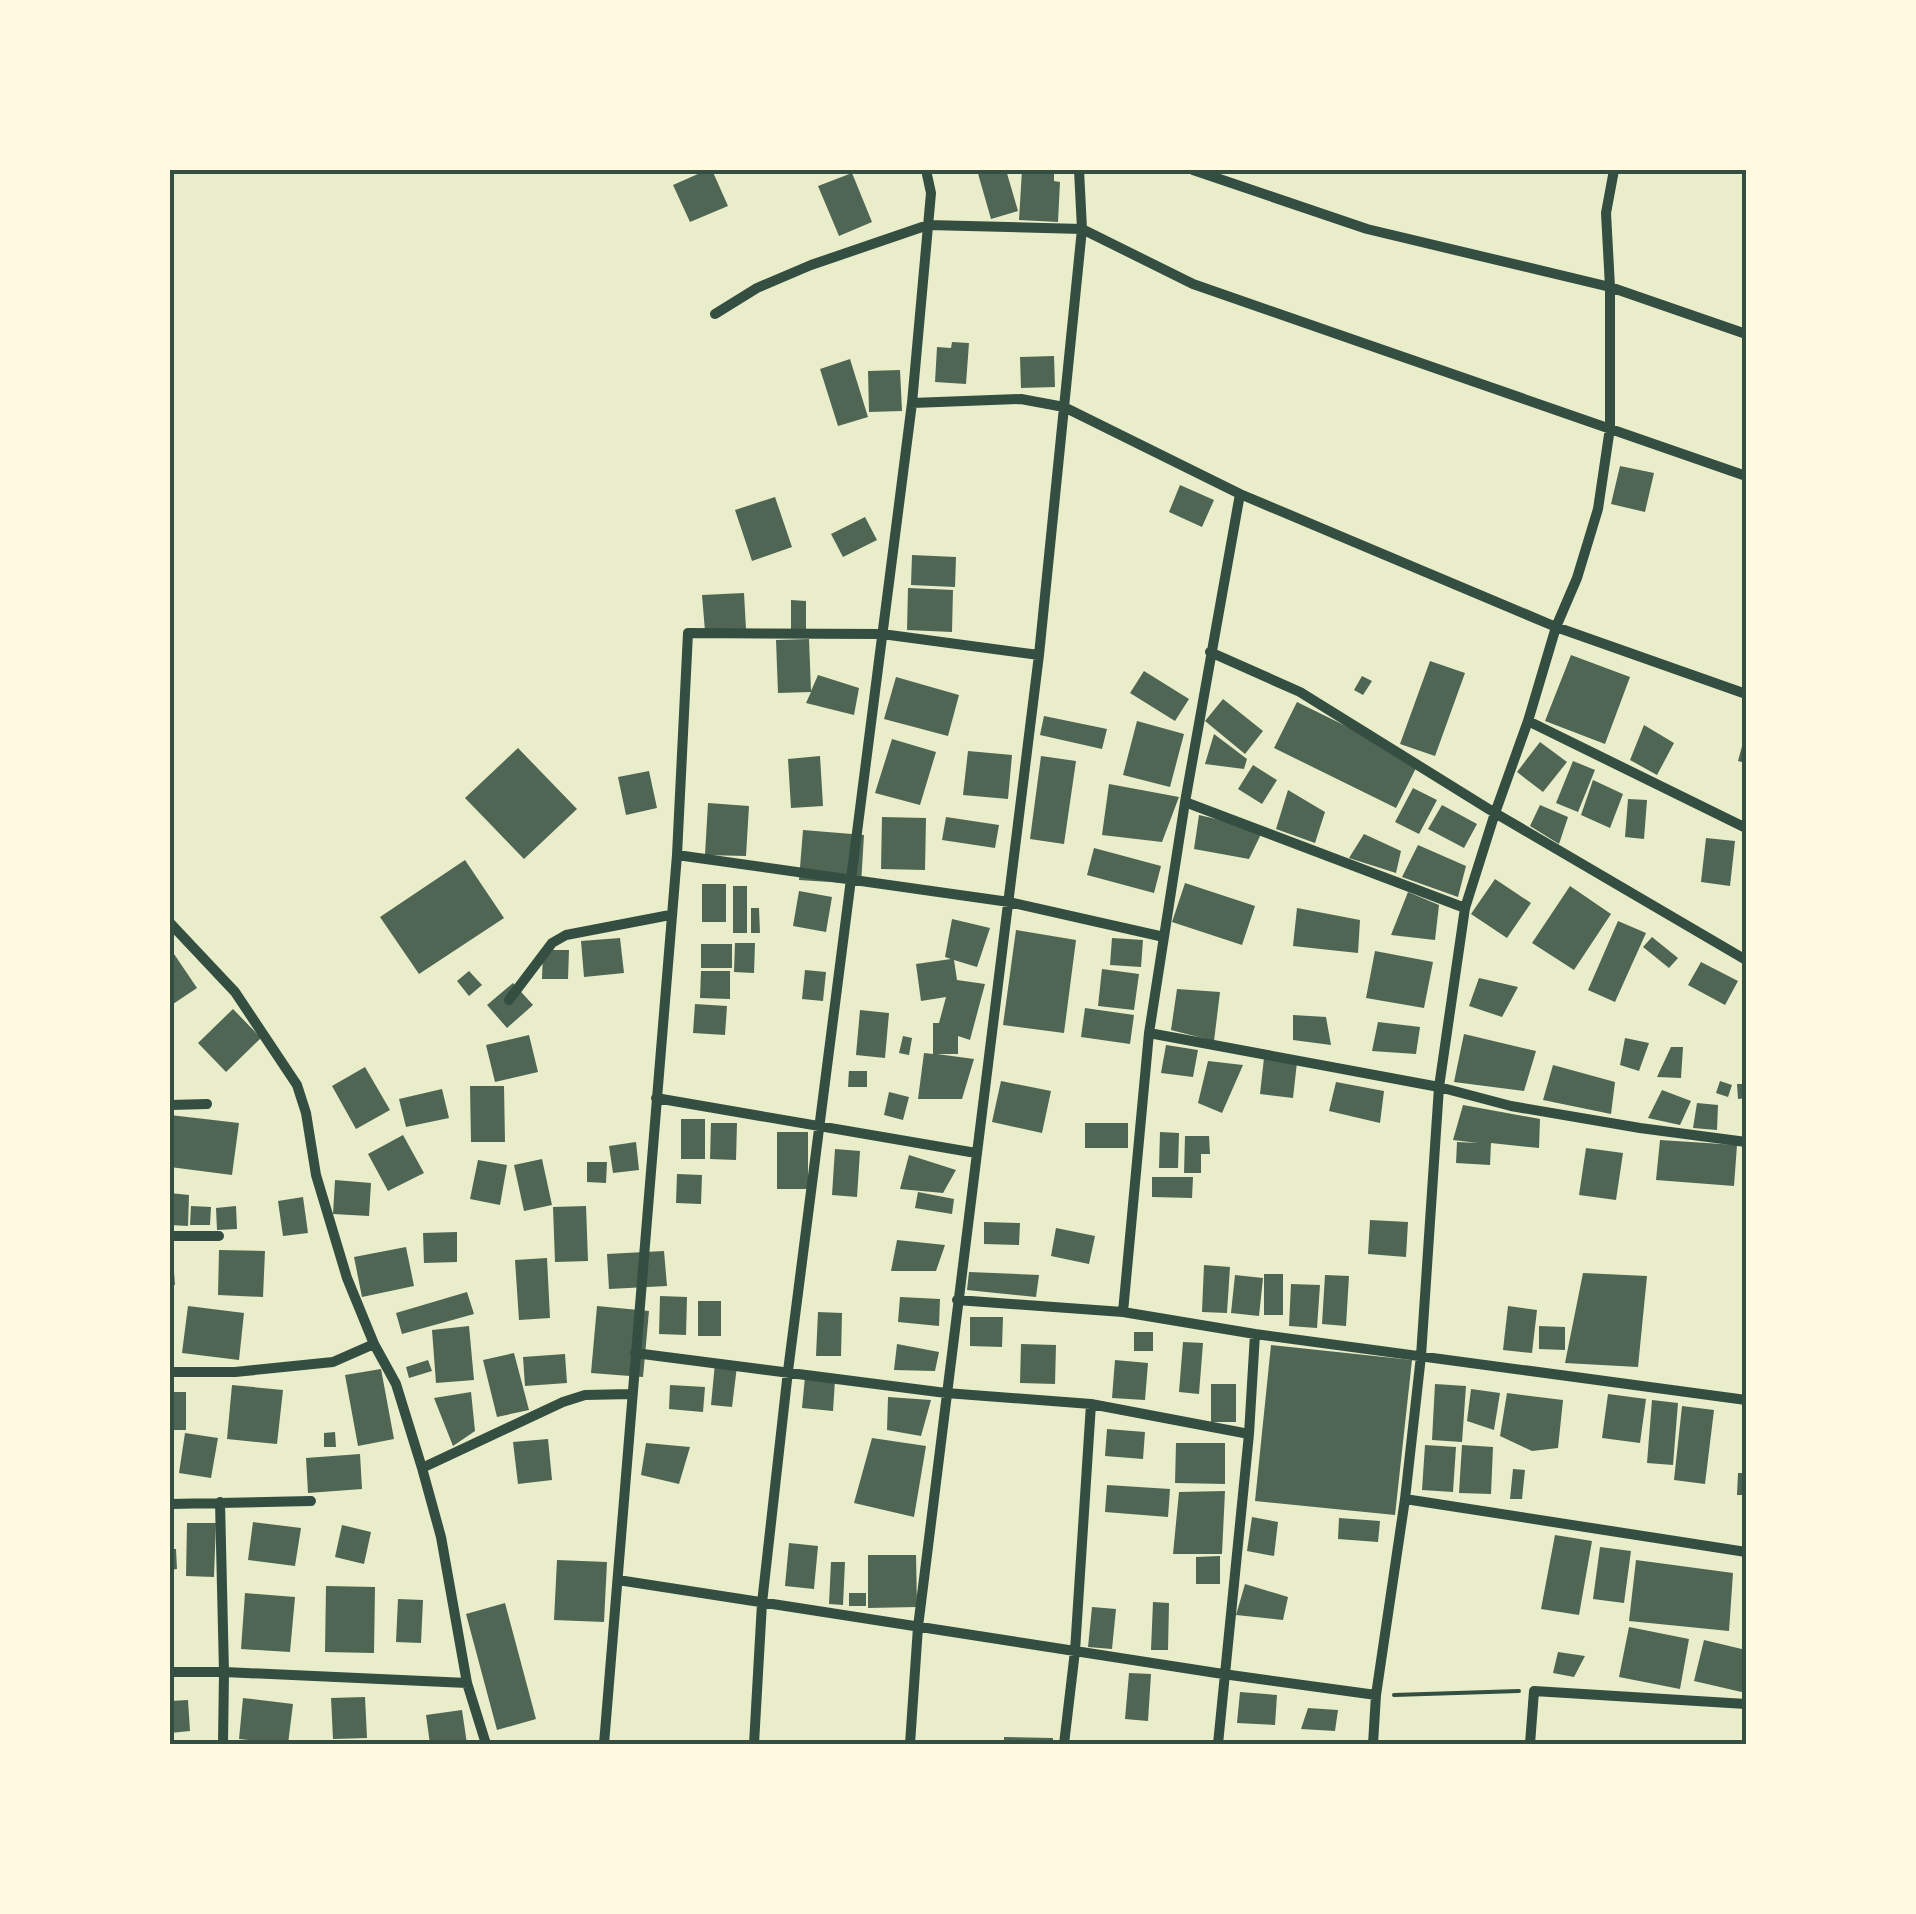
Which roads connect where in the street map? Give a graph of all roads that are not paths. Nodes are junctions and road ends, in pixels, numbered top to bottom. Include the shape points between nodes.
1 (926, 170) edge
2 (1080, 170) edge
3 (1193, 170) edge
4 (1614, 170) edge
5 (928, 226) junction
6 (1082, 229) junction
7 (1610, 287) junction
8 (716, 314) dead end
9 (1746, 334) edge
10 (912, 403) junction
11 (1064, 407) junction
12 (1610, 428) junction
13 (1746, 476) edge
14 (1240, 494) junction
15 (1556, 627) junction
16 (882, 634) junction
17 (1210, 652) junction
18 (1039, 655) junction
19 (1746, 694) edge
20 (1528, 722) junction
21 (1185, 802) junction
22 (1494, 813) junction
23 (1746, 828) edge
24 (677, 855) junction
25 (850, 880) junction
26 (1009, 902) junction
27 (1465, 908) junction
28 (670, 915) junction
29 (170, 923) edge
30 (1164, 937) junction
31 (1746, 960) edge
32 (509, 1000) dead end
33 (1149, 1033) junction
34 (1439, 1087) junction
35 (656, 1098) junction
36 (207, 1104) dead end
37 (170, 1105) edge
38 (820, 1124) junction
39 (1746, 1142) edge
40 (976, 1153) junction
41 (170, 1236) edge
42 (219, 1236) dead end
43 (957, 1300) junction
44 (1122, 1312) junction
45 (1255, 1334) junction
46 (374, 1344) junction
47 (635, 1353) junction
48 (1420, 1356) junction
49 (788, 1371) junction
50 (170, 1372) edge
51 (946, 1393) junction
52 (632, 1394) junction
53 (1746, 1400) edge
54 (1090, 1404) junction
55 (1249, 1434) junction
56 (422, 1468) junction
57 (1405, 1499) junction
58 (311, 1501) dead end
59 (220, 1502) junction
60 (170, 1504) edge
61 (1746, 1552) edge
62 (618, 1580) junction
63 (762, 1603) junction
64 (918, 1627) junction
65 (1075, 1651) junction
66 (170, 1672) edge
67 (224, 1672) junction
68 (1224, 1674) junction
69 (467, 1683) junction
70 (1376, 1695) junction
71 (1746, 1704) edge
72 (223, 1744) edge
73 (486, 1744) edge
74 (604, 1744) edge
75 (754, 1744) edge
76 (910, 1744) edge
77 (1064, 1744) edge
78 (1218, 1744) edge
79 (1373, 1744) edge
80 (1530, 1744) edge

1 - 5 street
2 - 6 street
3 - 7 street via 1367,229
4 - 7 street via 1606,213
5 - 6 street
5 - 8 street via 810,265
5 - 10 street
6 - 11 street
6 - 12 street via 1194,284
7 - 9 street
7 - 12 street
10 - 11 street via 1020,399
10 - 16 street
11 - 14 street
11 - 18 street
12 - 13 street
12 - 15 street via 1598,509
14 - 15 street
14 - 17 street
15 - 19 street
15 - 20 street
16 - 18 street
16 - 24 street via 688,633
16 - 25 street
17 - 21 street
17 - 22 street via 1300,692
18 - 26 street
20 - 22 street
20 - 23 street
21 - 27 street
21 - 30 street
22 - 27 street
22 - 31 street
24 - 25 street
24 - 28 street
25 - 26 street
25 - 38 street
26 - 30 street
26 - 40 street
27 - 34 street
28 - 32 street via 566,935 552,943
28 - 35 street
29 - 46 street via 235,992 297,1085 316,1175
30 - 33 street
33 - 34 street
33 - 44 street
34 - 39 street via 1510,1106
34 - 48 street
35 - 38 street
35 - 47 street
36 - 37 street
38 - 40 street
38 - 49 street
40 - 43 street
41 - 42 street
43 - 44 street
43 - 51 street
44 - 45 street
45 - 48 street
45 - 55 street
46 - 50 street via 334,1362
46 - 56 street via 396,1384
47 - 49 street
47 - 52 street
48 - 53 street
48 - 57 street
49 - 51 street
49 - 63 street
51 - 54 street
51 - 64 street
52 - 56 street via 563,1402
52 - 62 street
54 - 55 street
54 - 65 street
55 - 68 street
56 - 69 street
57 - 61 street
57 - 70 street
58 - 59 street
59 - 60 street
59 - 67 street
62 - 63 street
62 - 74 street
63 - 64 street
63 - 75 street
64 - 65 street
64 - 76 street
65 - 68 street
65 - 77 street
66 - 67 street
67 - 69 street
67 - 72 street
68 - 70 street
68 - 78 street
69 - 73 street
70 - 79 street
71 - 80 street via 1534,1691

